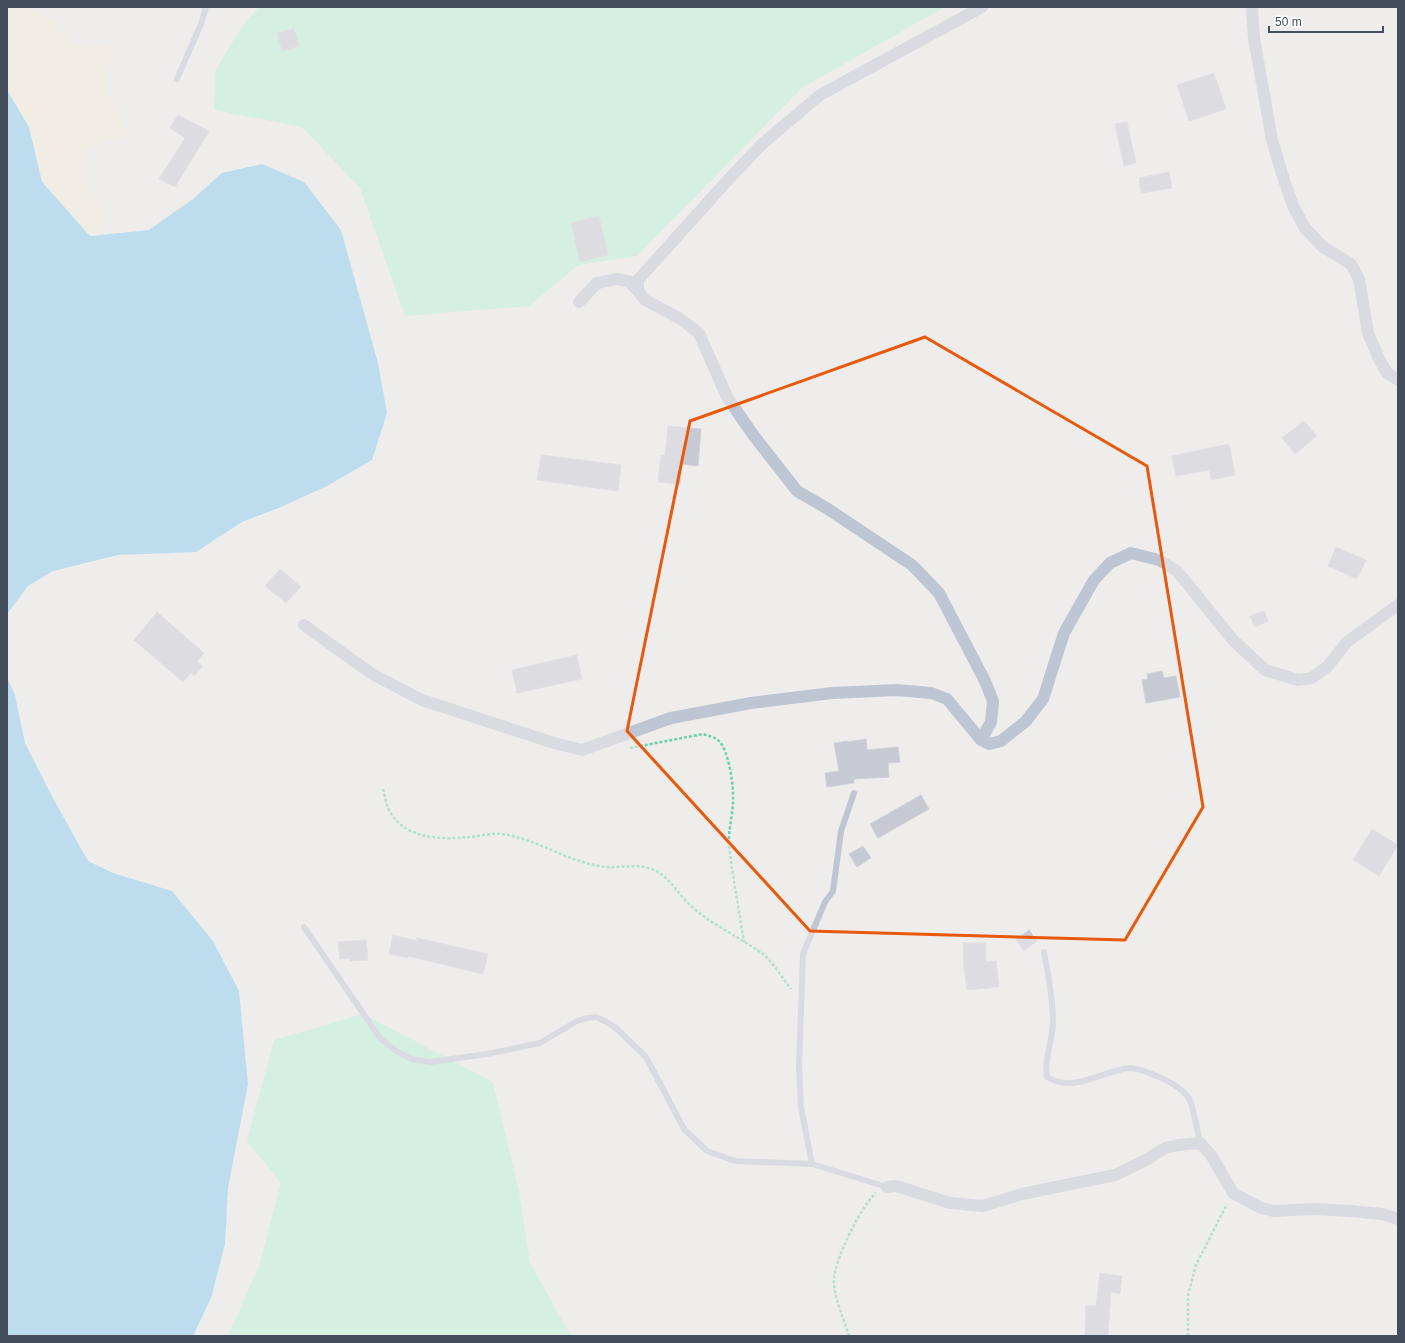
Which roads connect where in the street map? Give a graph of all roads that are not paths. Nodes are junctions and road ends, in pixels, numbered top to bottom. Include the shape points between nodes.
1 (206, 7) edge
2 (982, 7) edge
3 (1252, 7) edge
4 (177, 79) dead end
5 (638, 291) junction
6 (579, 302) dead end
7 (1398, 380) edge
8 (1398, 605) edge
9 (304, 625) dead end
10 (981, 740) junction
11 (854, 793) dead end
12 (304, 927) dead end
13 (1044, 952) dead end
14 (1200, 1143) junction
15 (812, 1164) junction
16 (887, 1187) joint
17 (1398, 1219) edge

1 - 4 lane
2 - 5 street via 820,95 761,145 726,181 638,280
3 - 7 street via 1254,38 1272,140 1294,208 1304,228 1322,246 1351,264 1359,279 1368,333 1387,373
5 - 6 street via 628,281 617,279 597,283
5 - 10 street via 645,300 679,318 698,333 727,397 797,491 912,565 939,593 993,701 992,722
8 - 10 street via 1347,642 1328,666 1312,678 1298,680 1265,670 1233,640 1177,571 1159,560 1131,553 1110,563 1094,580 1064,633 1039,705 1026,721 1001,741 989,744
9 - 10 street via 372,674 422,700 582,750 671,718 751,702 832,693 897,690 931,693 947,699
11 - 15 lane via 841,831 833,891 825,902 803,954 799,1066 801,1107
12 - 15 lane via 380,1038 396,1051 412,1059 430,1062 540,1043 577,1021 596,1017 616,1028 646,1057 684,1129 707,1151 735,1162
13 - 14 lane via 1053,1010 1046,1068 1048,1077 1064,1083 1079,1082 1131,1068 1165,1080 1180,1088 1190,1100
14 - 16 street via 1178,1144 1165,1148 1115,1175 1022,1194 983,1206 950,1203 896,1186
14 - 17 street via 1211,1154 1233,1193 1261,1208 1274,1211 1350,1211 1382,1214
15 - 16 lane

